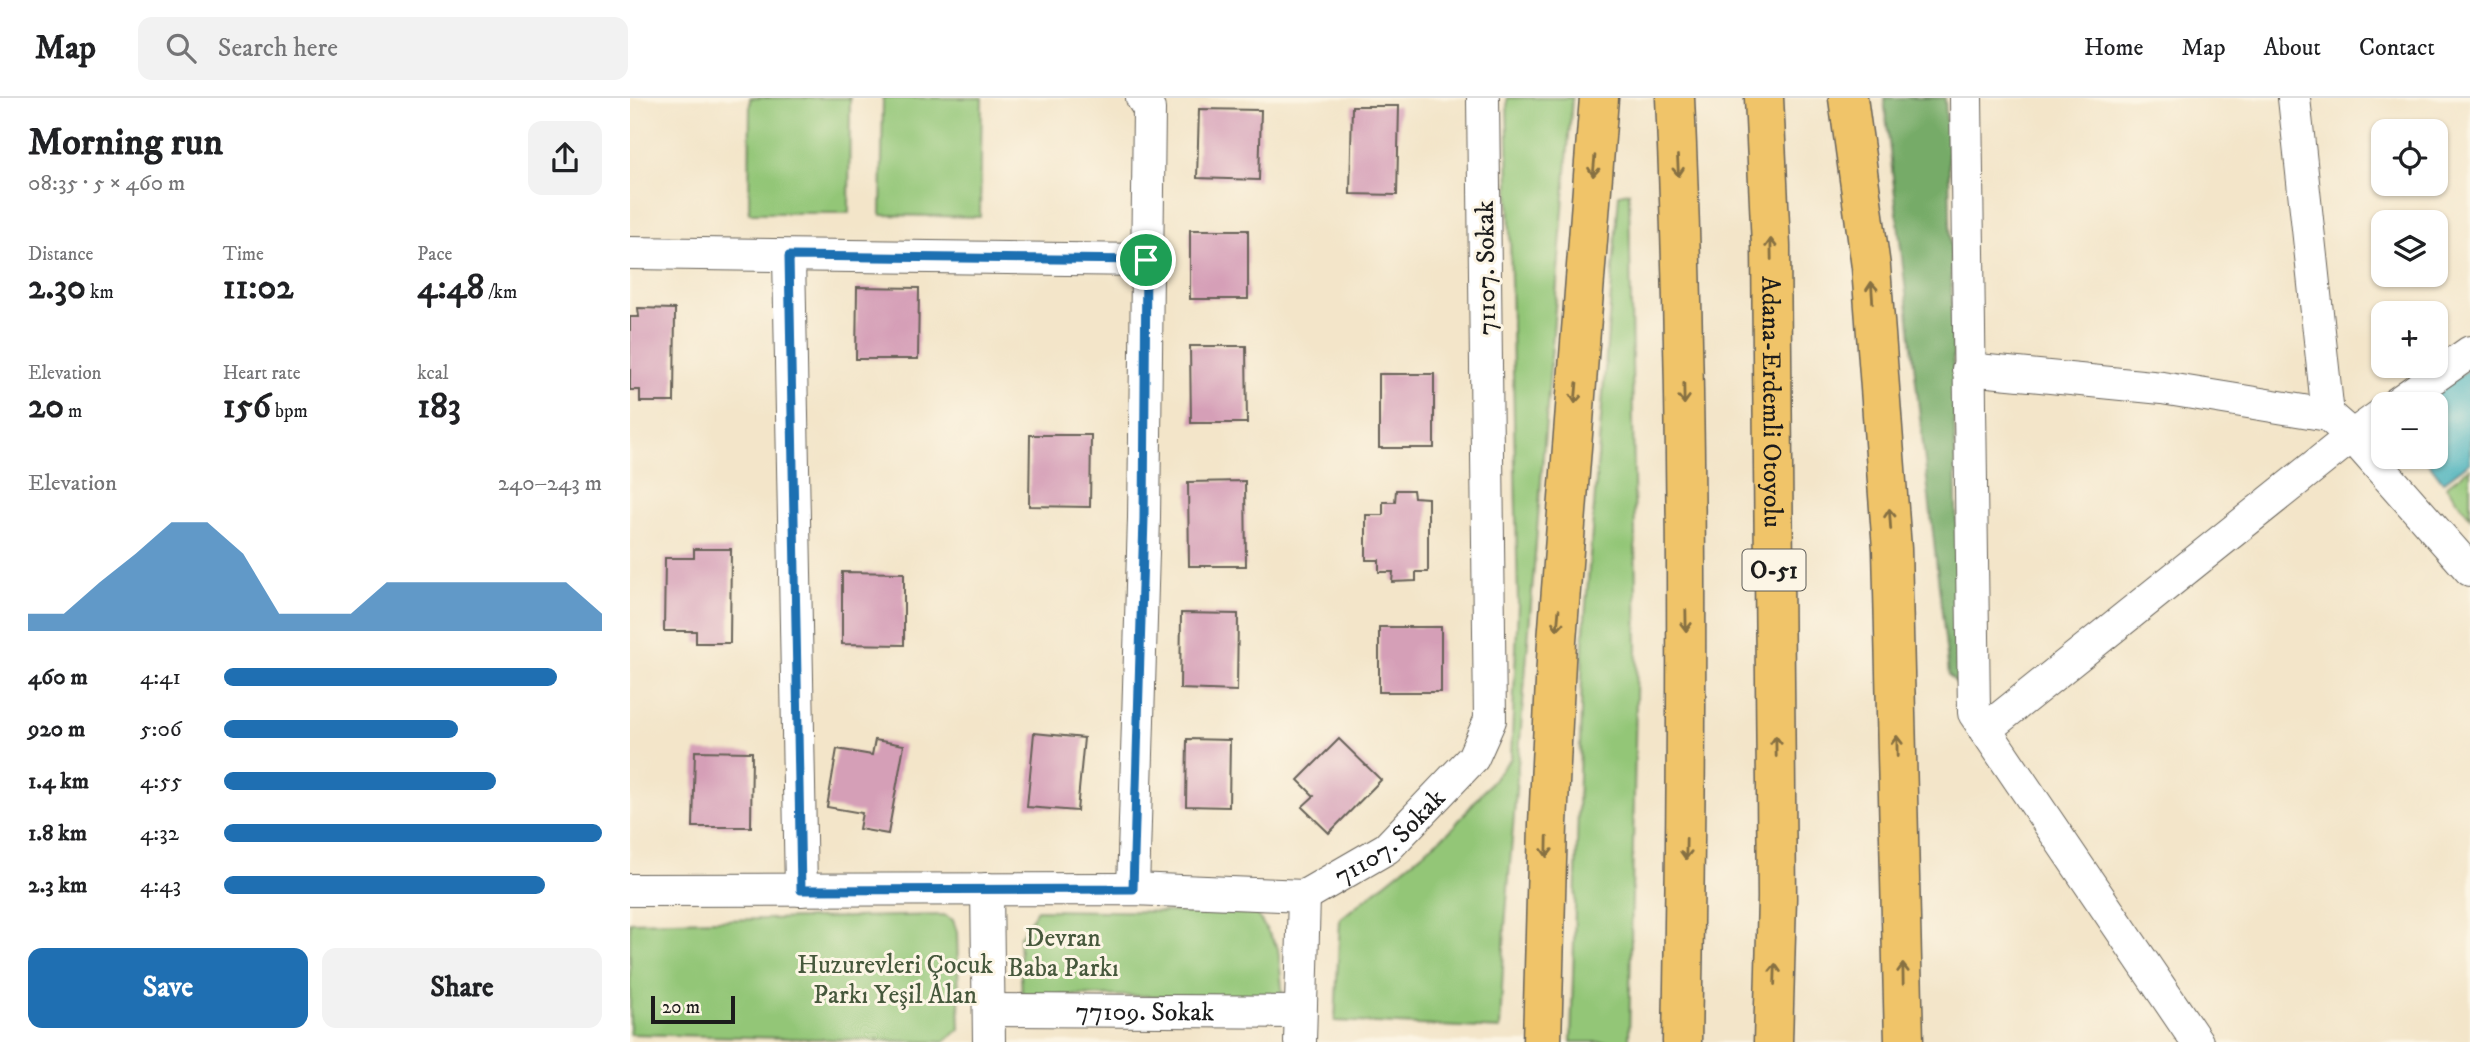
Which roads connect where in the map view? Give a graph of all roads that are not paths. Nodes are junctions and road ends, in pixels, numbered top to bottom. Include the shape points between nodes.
1 (1142, 98) edge
2 (1483, 98) edge
3 (1599, 98) edge
4 (1675, 98) edge
5 (1764, 98) edge
6 (1848, 98) edge
7 (1965, 98) edge
8 (2294, 98) edge
9 (630, 253) edge
10 (789, 256) junction
11 (1146, 260) junction
12 (2470, 352) edge
13 (1968, 369) junction
14 (2413, 392) edge
15 (2328, 415) junction
16 (2371, 422) edge
17 (2352, 436) junction
18 (2470, 570) edge
19 (1985, 730) junction
20 (987, 889) junction
21 (1133, 889) junction
22 (630, 890) edge
23 (801, 890) junction
24 (1304, 896) junction
25 (989, 1010) junction
26 (1300, 1027) edge
27 (989, 1042) edge
28 (1542, 1042) edge
29 (1682, 1042) edge
30 (1773, 1042) edge
31 (1904, 1042) edge
32 (2197, 1042) edge

1 - 11 street via 1149,109
2 - 24 street, 71107. Sokak via 1490,720 1473,758 1387,848
3 -> 28 highway via 1557,641
4 -> 29 highway via 1683,267 1687,743
30 -> 5 highway, Adana-Erdemli Otoyolu / O-51 via 1777,898 1771,246
31 -> 6 highway via 1892,549 1871,267
7 - 13 street
8 - 15 street
9 - 10 street
10 - 11 street
10 - 23 street
11 - 21 street
12 - 14 street
13 - 15 street via 2162,387
13 - 19 street via 1974,713
15 - 17 street
16 - 17 street
17 - 18 street
17 - 19 street
19 - 32 street
20 - 21 street, 71107. Sokak
20 - 23 street, 71107. Sokak
20 - 25 street
21 - 24 street, 71107. Sokak
22 - 23 street, 71107. Sokak
24 - 26 street
25 - 26 street, 77109. Sokak
25 - 27 street

